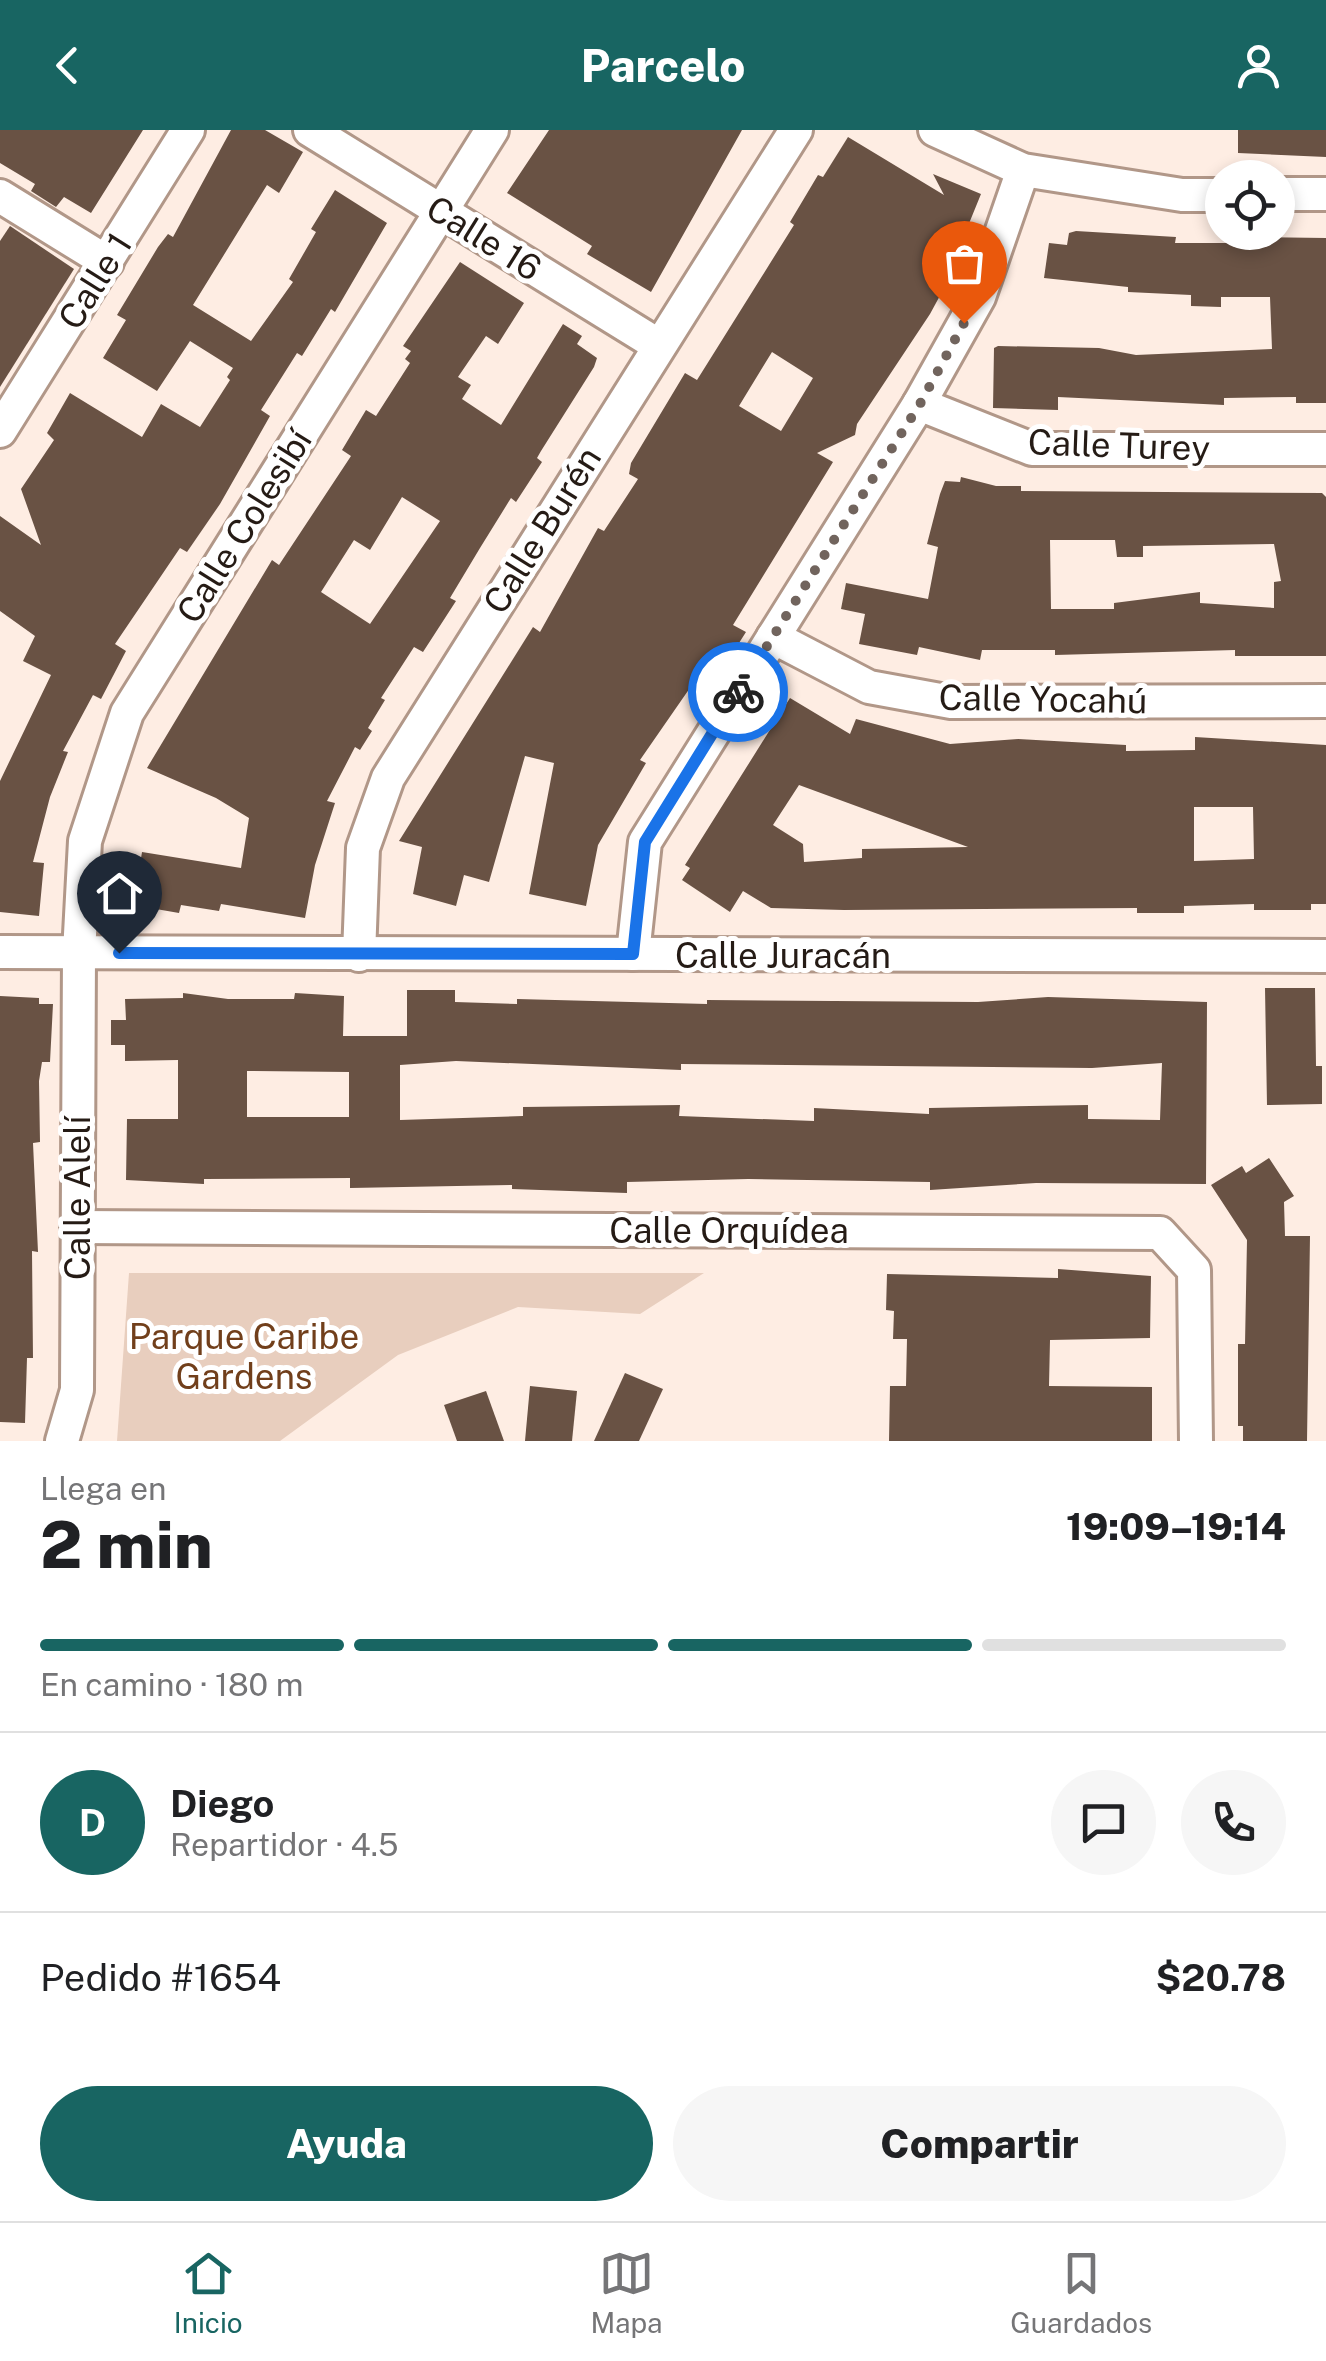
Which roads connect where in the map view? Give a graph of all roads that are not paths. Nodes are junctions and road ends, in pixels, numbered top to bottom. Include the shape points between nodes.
1 (188, 130) edge
2 (310, 130) edge
3 (492, 130) edge
4 (796, 130) edge
5 (935, 130) edge
6 (1023, 170) junction
7 (1295, 194) edge
8 (1326, 194) edge
9 (1205, 195) edge
10 (0, 196) edge
11 (440, 211) junction
12 (107, 262) junction
13 (658, 344) junction
14 (920, 404) junction
15 (0, 431) edge
16 (1326, 449) edge
17 (774, 636) junction
18 (1326, 702) edge
19 (0, 952) edge
20 (79, 952) junction
21 (633, 954) junction
22 (359, 955) junction
23 (1326, 956) edge
24 (77, 1227) junction
25 (62, 1441) edge
26 (1196, 1441) edge

1 - 12 street, Calle 1
2 - 11 street, Calle 16
3 - 11 street, Calle Colesibí
4 - 13 street, Calle Burén
5 - 6 street
6 - 9 street
6 - 14 street via 979,296
7 - 8 street
10 - 12 street
11 - 13 street, Calle 16
11 - 20 street, Calle Colesibí via 128,713 86,841
12 - 15 street, Calle 1
13 - 22 street, Calle Burén via 388,778 363,848
14 - 16 street, Calle Turey via 1032,448
14 - 17 street
17 - 18 street, Calle Yocahú via 869,687 951,702
17 - 21 street via 645,842
19 - 20 street, Calle Juracán
20 - 22 street, Calle Juracán
20 - 24 street, Calle Alelí
21 - 22 street, Calle Juracán
21 - 23 street, Calle Juracán
24 - 25 street, Calle Alelí via 77,1390
24 - 26 street, Calle Orquídea via 1160,1232 1194,1270

